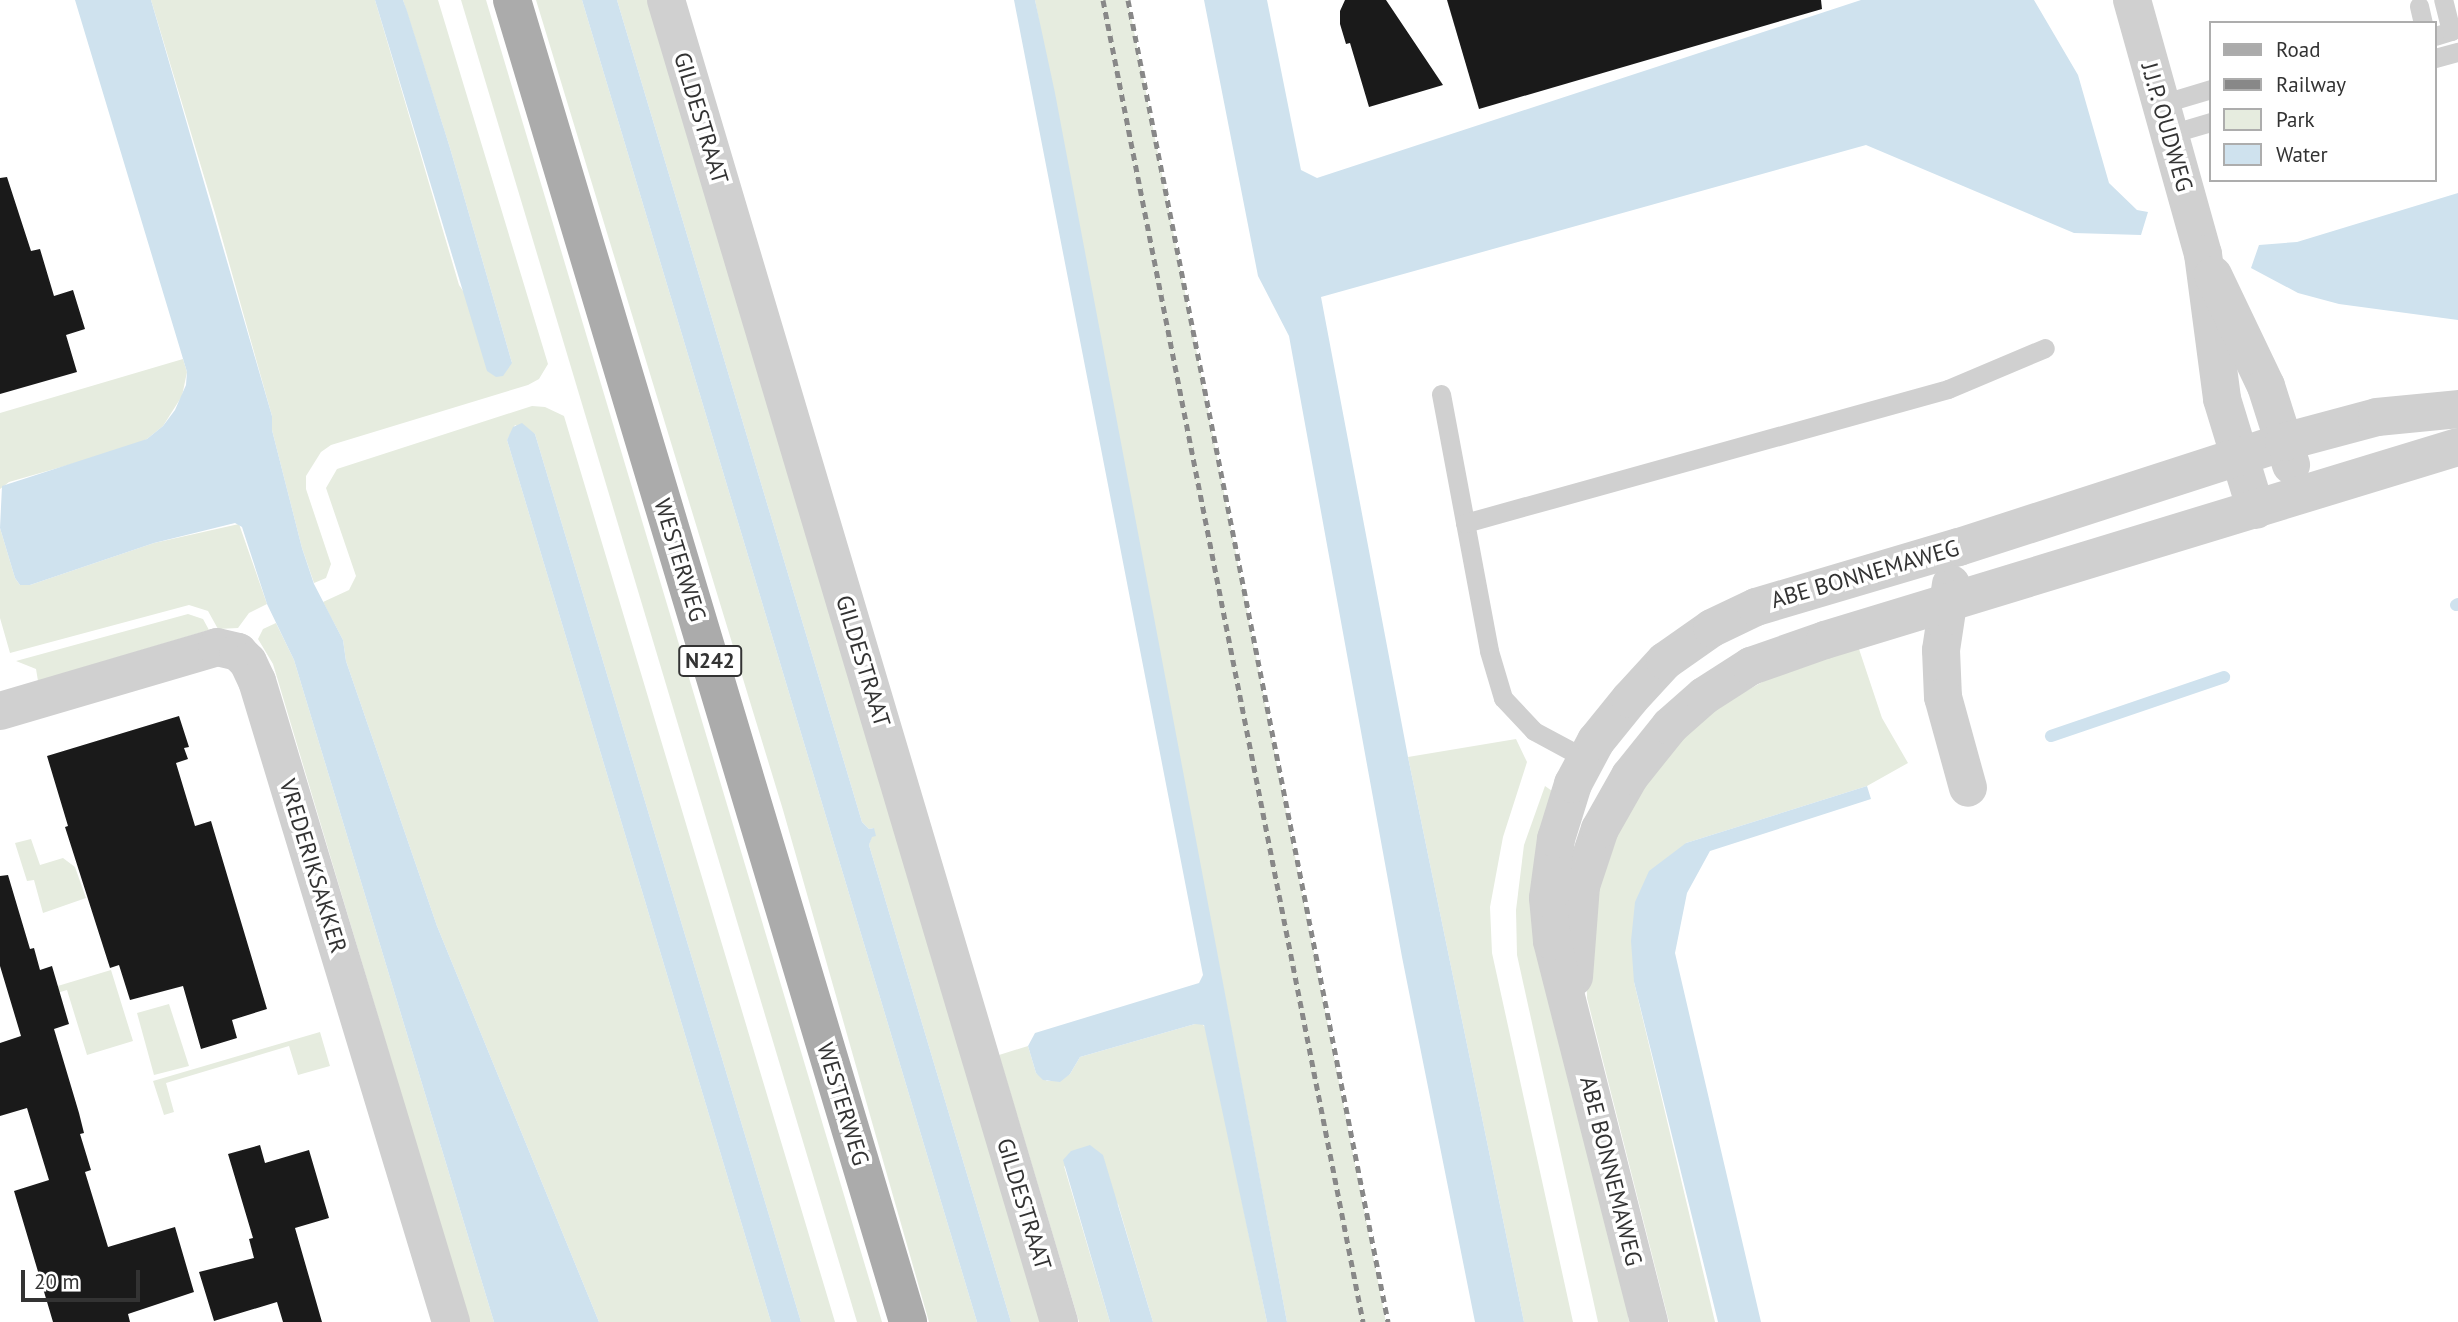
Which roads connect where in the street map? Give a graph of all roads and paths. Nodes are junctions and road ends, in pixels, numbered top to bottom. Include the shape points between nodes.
1 (512, 0) edge
2 (666, 0) edge
3 (2132, 0) edge
4 (2443, 0) edge
5 (2437, 35) edge
6 (2458, 52) edge
7 (2437, 57) edge
8 (2210, 90) edge
9 (2210, 101) edge
10 (2165, 118) junction
11 (2210, 122) edge
12 (2203, 254) junction
13 (2045, 348) dead end
14 (1441, 394) dead end
15 (2458, 409) edge
16 (2284, 442) junction
17 (2458, 447) edge
18 (2240, 455) junction
19 (2301, 496) junction
20 (2256, 510) junction
21 (1465, 523) junction
22 (1959, 547) junction
23 (1946, 605) junction
24 (0, 711) edge
25 (1586, 759) junction
26 (1968, 788) dead end
27 (1572, 1020) junction
28 (451, 1322) edge
29 (908, 1322) edge
30 (1059, 1322) edge
31 (1649, 1322) edge

1 - 29 main road, WESTERWEG / N242
2 - 30 street, GILDESTRAAT
3 - 10 street, J.J.P. OUDWEG
4 - 5 lane via 2451,31
6 - 7 lane
8 - 10 lane
9 - 10 lane
10 - 11 lane
10 - 12 street, J.J.P. OUDWEG
12 - 16 street, J.J.P. OUDWEG via 2256,363
12 - 18 street, J.J.P. OUDWEG via 2220,388
13 - 21 lane via 1948,389
14 - 21 lane
15 - 16 street, ABE BONNEMAWEG via 2377,417
16 - 18 street, ABE BONNEMAWEG
16 - 19 street, J.J.P. OUDWEG
17 - 19 street, ABE BONNEMAWEG
18 - 20 street, J.J.P. OUDWEG
18 - 22 street, ABE BONNEMAWEG
19 - 20 street, ABE BONNEMAWEG
20 - 23 street, ABE BONNEMAWEG
21 - 25 lane via 1489,651 1503,698 1534,731
22 - 23 street
22 - 25 street, ABE BONNEMAWEG via 1756,607 1712,628 1665,661
23 - 26 street via 1941,650 1944,697
23 - 27 street, ABE BONNEMAWEG via 1751,666 1704,696 1670,726 1630,776 1600,829 1581,887
24 - 28 street, VREDERIKSAKKER via 217,647 238,652 248,662
25 - 27 street, ABE BONNEMAWEG via 1556,839 1548,898 1552,941
27 - 31 street, ABE BONNEMAWEG

